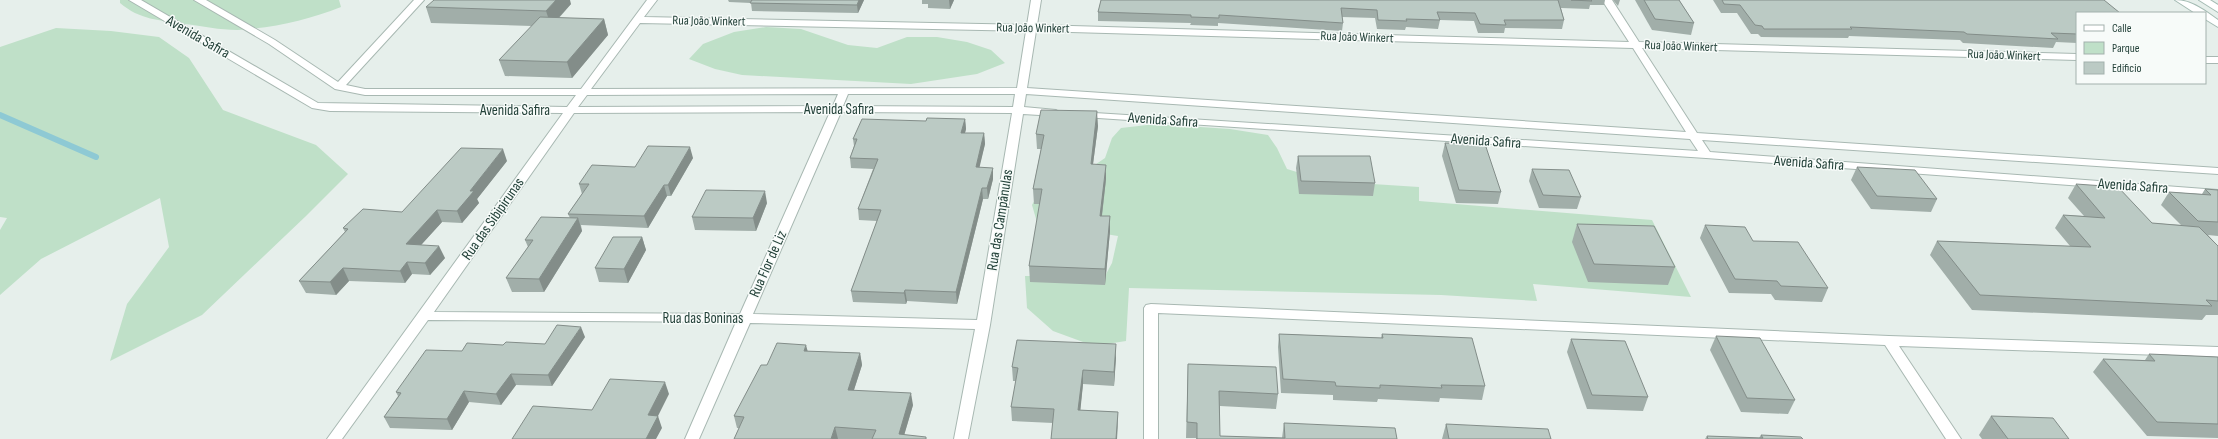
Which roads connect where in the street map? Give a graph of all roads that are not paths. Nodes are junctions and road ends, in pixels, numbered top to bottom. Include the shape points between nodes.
1 (134, 0) edge
2 (198, 0) edge
3 (419, 0) edge
4 (652, 0) edge
5 (1036, 0) edge
6 (1607, 0) edge
7 (2180, 0) edge
8 (2204, 0) edge
9 (2218, 9) edge
10 (2199, 12) edge
11 (2206, 16) edge
12 (636, 20) junction
13 (2218, 24) edge
14 (1030, 28) junction
15 (1634, 45) junction
16 (2076, 57) edge
17 (2206, 60) edge
18 (2218, 60) edge
19 (339, 86) junction
20 (844, 90) junction
21 (584, 91) junction
22 (1020, 91) junction
23 (838, 109) junction
24 (570, 110) junction
25 (1018, 110) junction
26 (1693, 135) junction
27 (1706, 155) junction
28 (2218, 171) edge
29 (2218, 193) edge
30 (424, 316) junction
31 (744, 318) junction
32 (983, 325) junction
33 (1889, 341) junction
34 (2218, 352) edge
35 (334, 439) edge
36 (692, 439) edge
37 (960, 439) edge
38 (1151, 439) edge
39 (1954, 439) edge

1 - 24 street, Avenida Safira via 316,106 350,110
2 - 19 street, Avenida Safira via 272,42
3 - 19 street
4 - 12 street, Rua das Sibipirunas
5 - 14 street, Rua das Campânulas
6 - 15 street
7 - 10 street
8 - 9 street
11 - 13 street
12 - 14 street, Rua João Winkert
12 - 21 street, Rua das Sibipirunas
14 - 15 street, Rua João Winkert
14 - 22 street, Rua das Campânulas
15 - 16 street, Rua João Winkert
15 - 26 street
17 - 18 street
19 - 21 street, Avenida Safira via 365,92
20 - 21 street, Avenida Safira
20 - 22 street, Avenida Safira
20 - 23 street, Rua Flor de Liz
21 - 24 street, Rua das Sibipirunas
22 - 25 street, Rua das Campânulas
22 - 26 street, Avenida Safira
23 - 24 street, Avenida Safira
23 - 25 street, Avenida Safira
23 - 31 street, Rua Flor de Liz
24 - 30 street, Rua das Sibipirunas
25 - 27 street, Avenida Safira
25 - 32 street, Rua das Campânulas
26 - 27 street
26 - 28 street, Avenida Safira
27 - 29 street, Avenida Safira
30 - 31 street, Rua das Boninas
30 - 35 street, Rua das Sibipirunas
31 - 32 street, Rua das Boninas
31 - 36 street, Rua Flor de Liz
32 - 37 street, Rua das Campânulas
33 - 34 street
33 - 38 street via 1151,308
33 - 39 street

